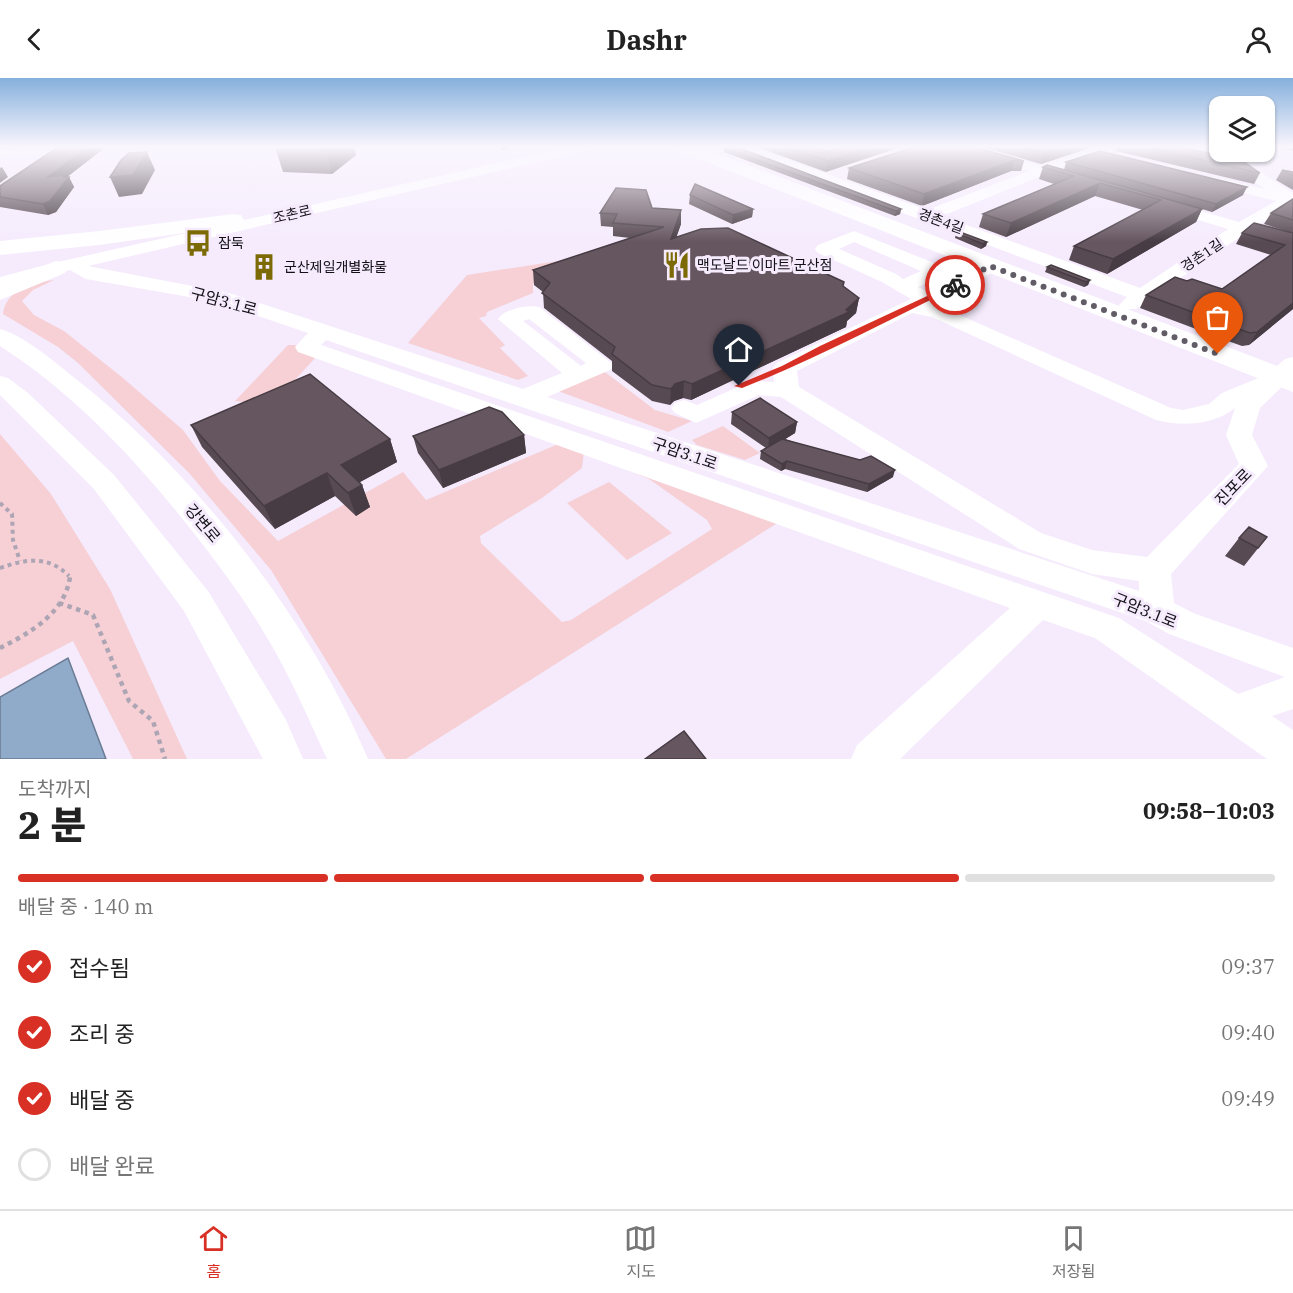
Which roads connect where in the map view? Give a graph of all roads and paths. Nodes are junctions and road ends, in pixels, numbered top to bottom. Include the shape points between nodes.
1 (417, 179) edge
2 (465, 179) edge
3 (769, 179) edge
4 (830, 179) edge
5 (1021, 179) edge
6 (1073, 179) edge
7 (1207, 179) edge
8 (1260, 179) edge
9 (1087, 183) edge
10 (1292, 199) edge
11 (1153, 202) edge
12 (927, 216) junction
13 (233, 220) junction
14 (1244, 227) junction
15 (1264, 231) edge
16 (0, 248) edge
17 (83, 258) junction
18 (990, 266) junction
19 (56, 268) junction
20 (0, 273) edge
21 (0, 283) edge
22 (0, 292) edge
23 (1143, 296) junction
24 (914, 297) junction
25 (1117, 314) junction
26 (323, 331) junction
27 (0, 336) edge
28 (578, 375) dead end
29 (1288, 375) edge
30 (786, 379) junction
31 (0, 383) edge
32 (739, 386) dead end
33 (523, 398) junction
34 (684, 408) dead end
35 (0, 503) edge
36 (20, 561) junction
37 (0, 568) edge
38 (1154, 572) junction
39 (59, 603) junction
40 (1037, 604) junction
41 (1158, 611) junction
42 (0, 648) edge
43 (1293, 664) edge
44 (1293, 692) edge
45 (1243, 719) junction
46 (1293, 753) edge
47 (165, 759) edge
48 (283, 759) edge
49 (348, 759) edge
50 (871, 759) edge

1 - 13 street, 조촌로
2 - 17 street, 조촌로
3 - 18 main road
4 - 12 street, 경촌4길
5 - 12 street
6 - 9 street
7 - 10 street
8 - 10 street
10 - 14 street, 경촌1길
11 - 14 street
12 - 23 street, 경촌4길
13 - 16 main road
13 - 17 street, 조촌로
14 - 15 street
14 - 23 street, 경촌1길
17 - 19 street, 조촌로
17 - 20 main road
17 - 26 street, 구암3.1로 via 78,268 86,273 222,297
18 - 24 street
18 - 25 main road
19 - 21 street, 조촌로
19 - 22 main road
23 - 25 street, 경촌1길
24 - 24 street via 889,278 824,249 854,236 937,271
24 - 29 street via 939,313 1165,415 1183,418 1218,409 1231,398
24 - 30 street
25 - 29 main road
26 - 33 street, 구암3.1로
26 - 40 street via 306,347
27 - 49 street, 강변로 via 94,403 159,471 236,564 279,627
28 - 33 street
29 - 38 street, 진포로 via 1248,405 1239,435 1254,466
30 - 32 street
30 - 34 street via 696,415
30 - 38 street via 1030,541 1092,562
31 - 48 street via 104,482 196,601
33 - 41 street, 구암3.1로
35 - 36 path via 12,514 13,540
36 - 37 path
36 - 39 path via 59,564 70,577 66,596
38 - 41 street
39 - 42 path via 44,620
39 - 47 path via 93,615 129,701 153,721
40 - 45 street via 1107,628
40 - 50 street
41 - 43 street, 구암3.1로 via 1181,624
44 - 45 street via 1252,705
45 - 46 street

